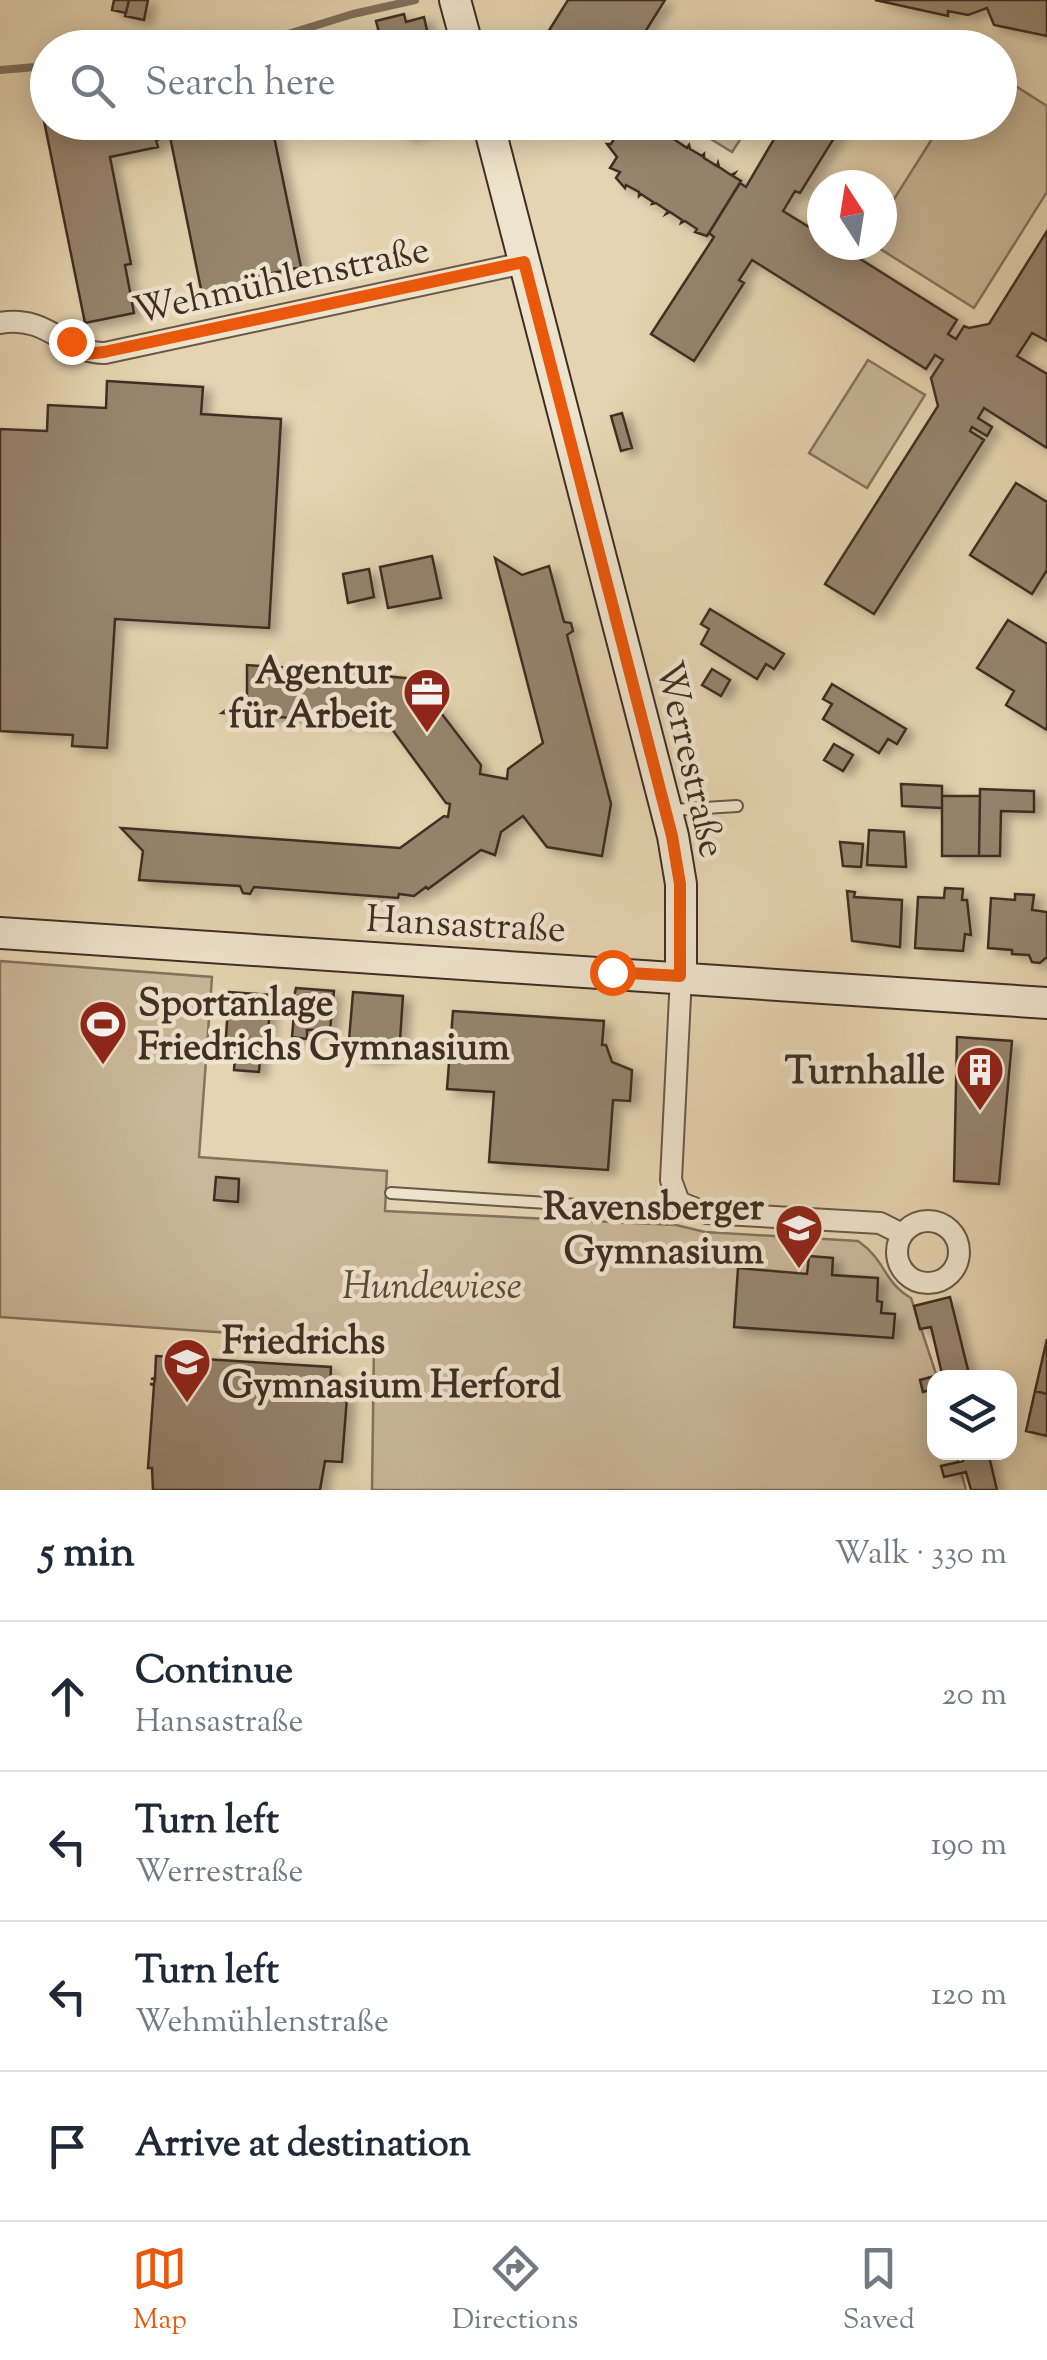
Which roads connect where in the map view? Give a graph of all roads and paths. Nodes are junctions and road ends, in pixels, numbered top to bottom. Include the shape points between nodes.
1 (455, 0) edge
2 (463, 30) edge
3 (493, 140) edge
4 (524, 262) junction
5 (0, 324) edge
6 (738, 806) dead end
7 (666, 810) junction
8 (0, 932) edge
9 (680, 976) junction
10 (1047, 1003) edge
11 (391, 1193) dead end
12 (679, 1202) junction
13 (902, 1234) dead end

1 - 2 main road
3 - 4 main road, Werrestraße
4 - 5 street, Wehmühlenstraße via 104,352 86,354 44,326
4 - 7 main road, Werrestraße
6 - 7 lane
7 - 9 main road, Werrestraße via 680,884
8 - 9 main road, Hansastraße
9 - 10 main road, Hansastraße
9 - 12 street, Werrestraße via 670,1180
11 - 12 lane via 640,1210
12 - 13 street via 706,1213 880,1223

